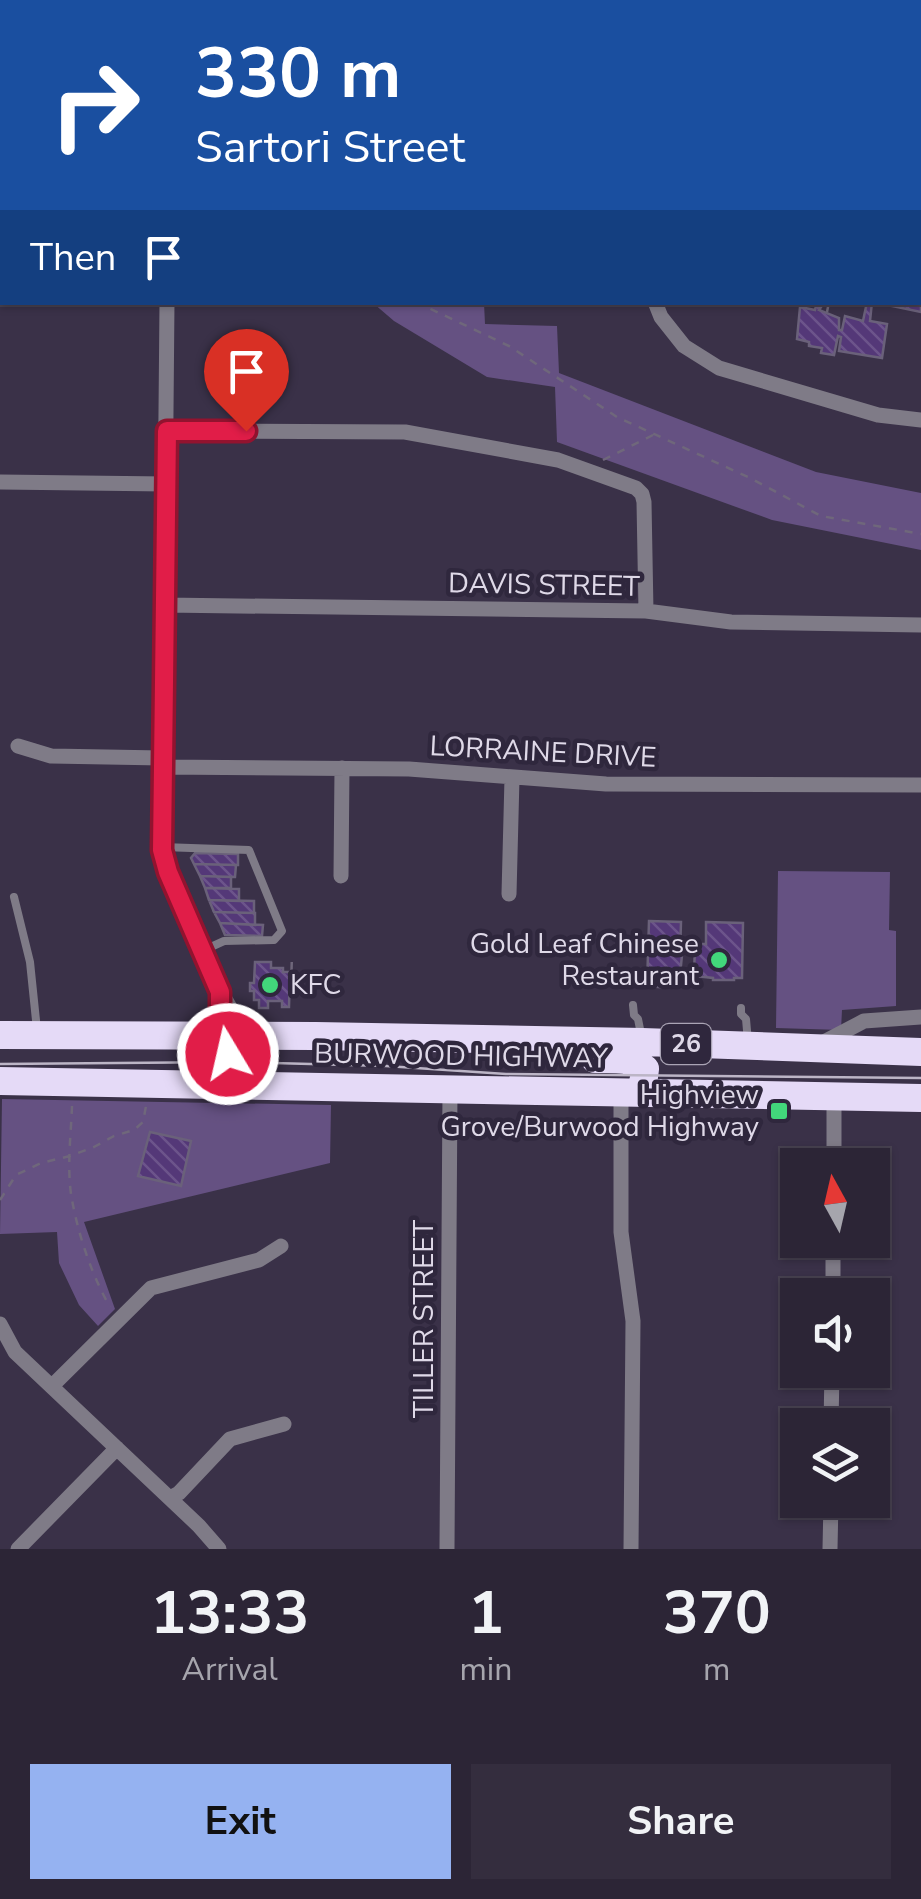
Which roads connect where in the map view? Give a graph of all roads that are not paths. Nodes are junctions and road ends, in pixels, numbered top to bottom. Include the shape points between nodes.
1 (167, 305) edge
2 (655, 305) edge
3 (921, 420) edge
4 (167, 431) junction
5 (0, 482) edge
6 (166, 484) junction
7 (165, 606) junction
8 (646, 611) junction
9 (921, 625) edge
10 (18, 746) dead end
11 (162, 763) junction
12 (342, 768) junction
13 (512, 778) junction
14 (921, 786) edge
15 (162, 848) junction
16 (342, 876) dead end
17 (510, 894) dead end
18 (14, 897) dead end
19 (202, 951) junction
20 (220, 992) junction
21 (921, 1017) edge
22 (0, 1034) edge
23 (37, 1034) junction
24 (220, 1034) junction
25 (250, 1035) junction
26 (629, 1035) junction
27 (502, 1040) junction
28 (738, 1046) junction
29 (806, 1049) junction
30 (921, 1052) edge
31 (0, 1081) edge
32 (272, 1084) junction
33 (450, 1089) junction
34 (632, 1092) junction
35 (834, 1096) junction
36 (921, 1098) edge
37 (834, 1148) edge
38 (281, 1246) dead end
39 (0, 1324) edge
40 (52, 1386) junction
41 (284, 1424) dead end
42 (117, 1448) junction
43 (170, 1498) junction
44 (831, 1518) edge
45 (18, 1549) edge
46 (219, 1549) edge
47 (447, 1549) edge
48 (631, 1549) edge
49 (830, 1549) edge

1 - 4 street
2 - 3 street via 684,346 719,368 878,415
4 - 6 street
4 - 8 street via 405,432 558,460 636,488 644,502
5 - 6 street
6 - 7 street
7 - 8 street, DAVIS STREET
7 - 11 street
8 - 9 street, DAVIS STREET via 731,622
10 - 11 street, LORRAINE DRIVE via 52,756
11 - 12 street, LORRAINE DRIVE
11 - 15 street
12 - 13 street, LORRAINE DRIVE
12 - 16 street
13 - 14 street, LORRAINE DRIVE
13 - 17 street
15 - 19 street
15 - 19 lane via 249,850 282,931 274,940 224,941
18 - 23 lane via 30,962
19 - 20 street
20 - 24 street
20 - 25 street
21 - 29 street, BURWOOD HIGHWAY via 864,1021
22 - 23 highway, BURWOOD HIGHWAY / 26
23 - 24 highway, BURWOOD HIGHWAY / 26
24 - 25 highway, BURWOOD HIGHWAY / 26
24 - 32 street via 234,1062
25 - 27 highway, BURWOOD HIGHWAY / 26
26 - 26 lane via 638,1020 634,1010
26 - 27 highway, BURWOOD HIGHWAY / 26
26 - 28 highway, BURWOOD HIGHWAY / 26
27 - 34 highway via 549,1058 636,1062 645,1068
28 - 28 lane via 738,1018 741,1011 746,1019
28 - 29 highway, BURWOOD HIGHWAY / 26
29 - 30 highway, BURWOOD HIGHWAY / 26
31 - 32 highway, BURWOOD HIGHWAY / 26
32 - 33 highway, BURWOOD HIGHWAY / 26
33 - 34 highway, BURWOOD HIGHWAY / 26
33 - 47 street, TILLER STREET
34 - 35 highway, BURWOOD HIGHWAY / 26
34 - 48 street via 621,1232 633,1321
35 - 36 highway, BURWOOD HIGHWAY / 26
35 - 37 street
38 - 40 street via 259,1260 151,1288
39 - 40 street via 14,1352
40 - 42 street
41 - 43 street via 230,1438
42 - 43 street
42 - 45 street
43 - 46 street
44 - 49 street

